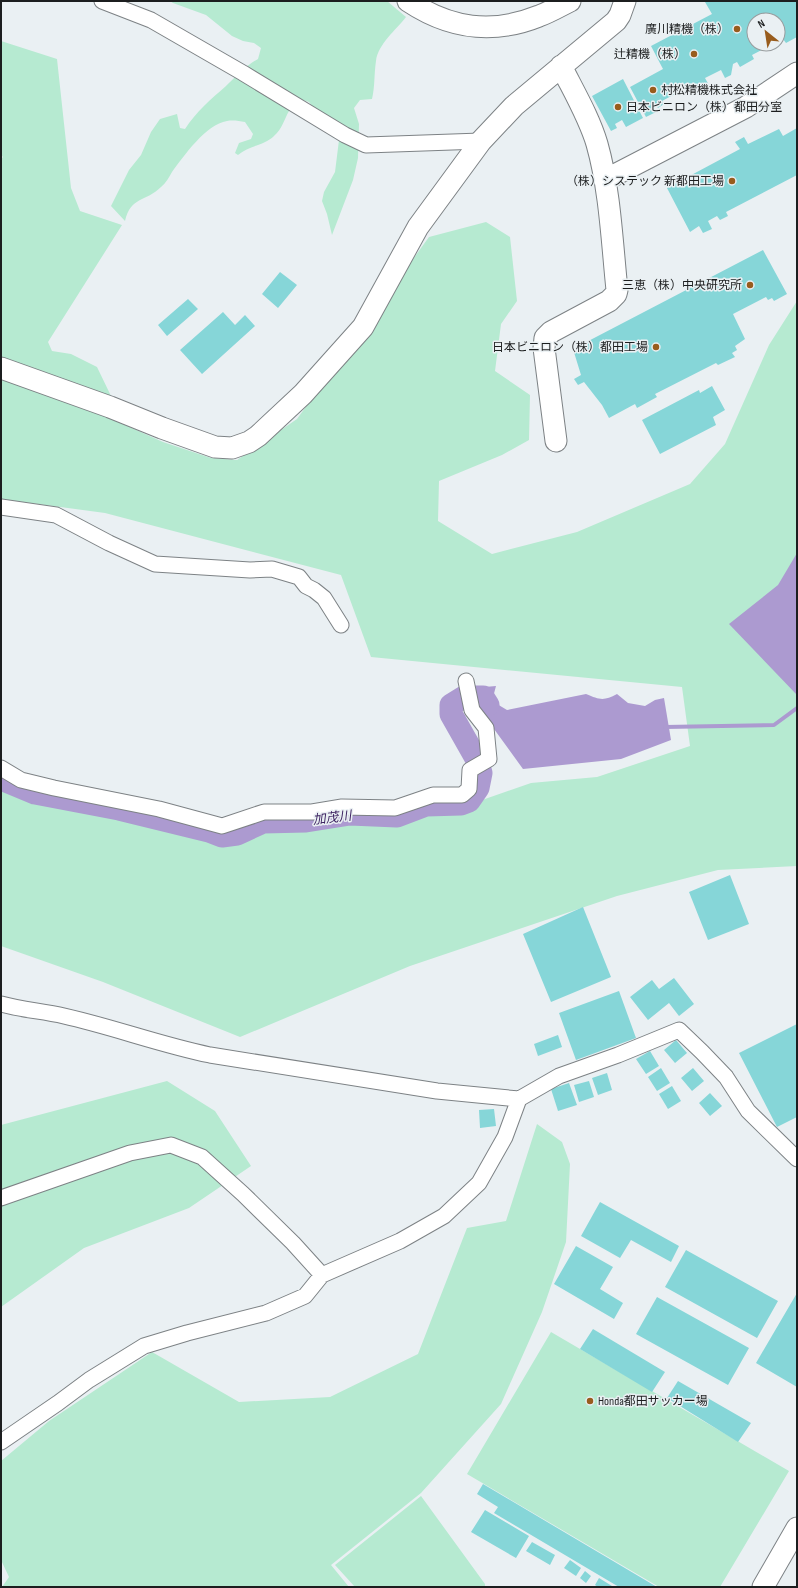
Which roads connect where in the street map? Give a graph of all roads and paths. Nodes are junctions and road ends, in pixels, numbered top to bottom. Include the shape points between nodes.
1 (102, 1) edge
2 (408, 1) edge
3 (570, 1) edge
4 (625, 1) edge
5 (561, 66) junction
6 (797, 73) edge
7 (481, 141) junction
8 (605, 180) junction
9 (1, 368) edge
10 (556, 441) dead end
11 (1, 507) edge
12 (341, 625) dead end
13 (466, 681) dead end
14 (1, 768) edge
15 (1, 1004) edge
16 (520, 1099) junction
17 (797, 1159) edge
18 (1, 1198) edge
19 (322, 1275) junction
20 (1, 1442) edge
21 (797, 1528) edge
22 (763, 1587) edge

1 - 7 street via 151,20 366,145
2 - 3 street via 444,21 481,27 507,26 524,22
4 - 5 street via 616,21
5 - 7 street via 514,106
5 - 8 street via 592,130
6 - 8 street via 746,106
7 - 9 street via 418,227 363,327 304,394 249,442 232,448 215,447
8 - 10 street via 617,290 609,302 551,332 545,338 544,348
11 - 12 street via 56,515 155,564 272,569 299,577 306,586 324,598
13 - 14 street via 472,710 486,728 488,759 470,770 469,789 462,795 433,795 396,808 342,807 312,812 264,812 222,826 159,809 21,780
15 - 16 street via 64,1016 210,1055 437,1091
16 - 17 street via 559,1076 679,1030 726,1077 748,1112
16 - 19 street via 505,1138 479,1183 444,1216 400,1241
18 - 19 street via 130,1153 171,1145 202,1157 276,1226
19 - 20 street via 305,1296 266,1313 187,1332 144,1346 89,1380
21 - 22 street

